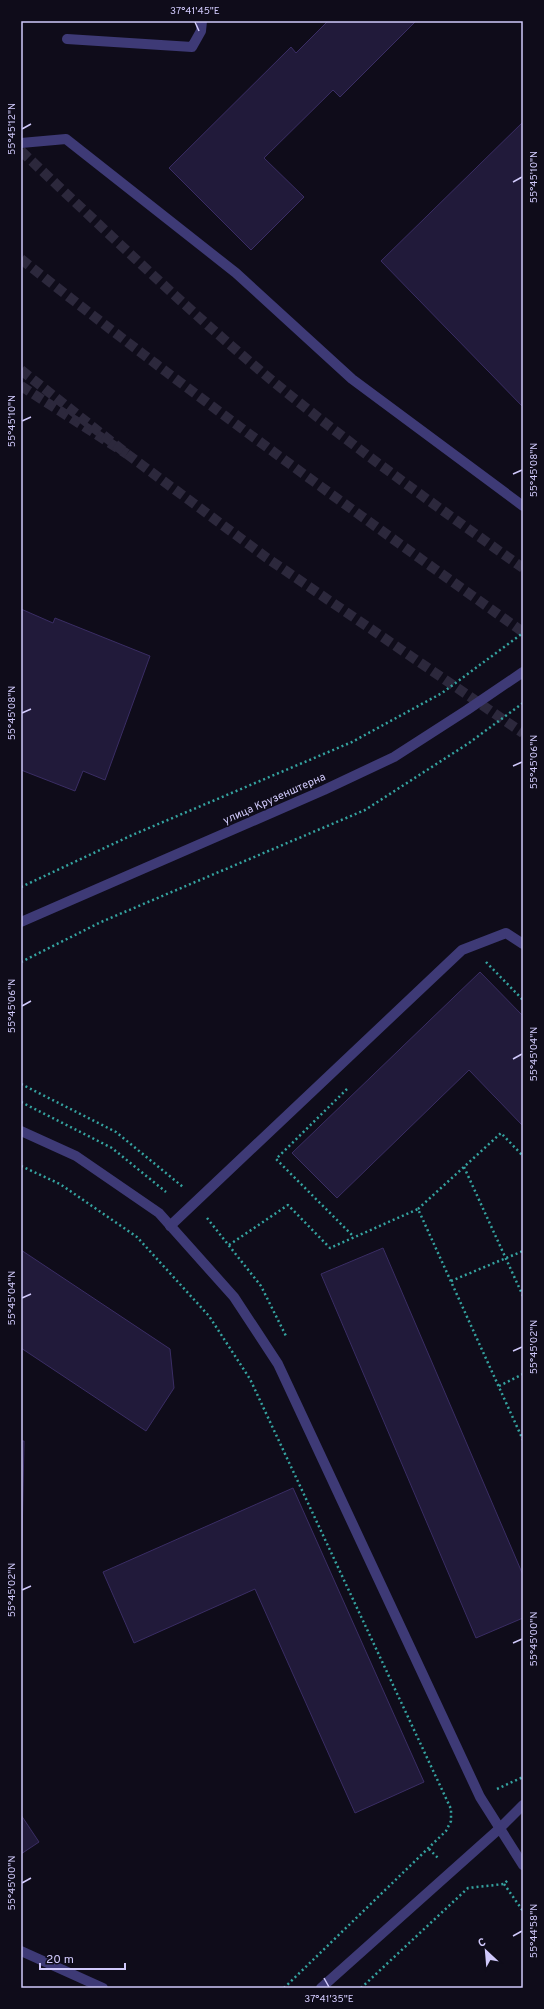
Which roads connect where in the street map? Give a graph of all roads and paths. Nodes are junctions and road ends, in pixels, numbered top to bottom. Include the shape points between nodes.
1 (202, 21) edge
2 (67, 39) dead end
3 (21, 143) edge
4 (523, 506) edge
5 (523, 633) edge
6 (523, 672) edge
7 (523, 703) edge
8 (21, 887) edge
9 (21, 922) edge
10 (523, 944) edge
11 (482, 957) dead end
12 (21, 962) edge
13 (523, 1000) edge
14 (350, 1086) dead end
15 (21, 1132) edge
16 (523, 1156) edge
17 (21, 1166) edge
18 (464, 1167) junction
19 (418, 1209) junction
20 (170, 1226) junction
21 (354, 1237) junction
22 (229, 1246) dead end
23 (523, 1251) edge
24 (506, 1258) junction
25 (451, 1280) junction
26 (523, 1296) edge
27 (523, 1374) edge
28 (498, 1386) junction
29 (523, 1440) edge
30 (523, 1805) edge
31 (499, 1829) junction
32 (523, 1865) edge
33 (523, 1911) edge
34 (21, 1951) edge
35 (103, 1988) edge
36 (284, 1988) edge
37 (321, 1988) edge
38 (361, 1988) edge

1 - 2 street via 201,31 192,47
3 - 4 street via 66,139 236,273 352,379
5 - 8 path via 442,693 352,742 130,836
6 - 9 street, улица Крузенштерна via 394,757
7 - 12 path via 365,810 101,922
10 - 20 street via 506,933 462,950
11 - 13 path
14 - 21 path via 276,1158
15 - 20 street via 76,1156 159,1213
16 - 18 path via 501,1133
17 - 36 path via 60,1184 137,1237 209,1316 250,1380 451,1809 451,1821 446,1831
18 - 19 path
18 - 24 path
19 - 21 path
19 - 25 path
20 - 31 street via 234,1297 278,1364 480,1797
21 - 22 path via 330,1248 288,1205
23 - 24 path
24 - 25 path
24 - 26 path
25 - 28 path
27 - 28 path
28 - 29 path
30 - 31 street
31 - 32 street
31 - 37 street
33 - 38 path via 504,1884 468,1888
34 - 35 street

